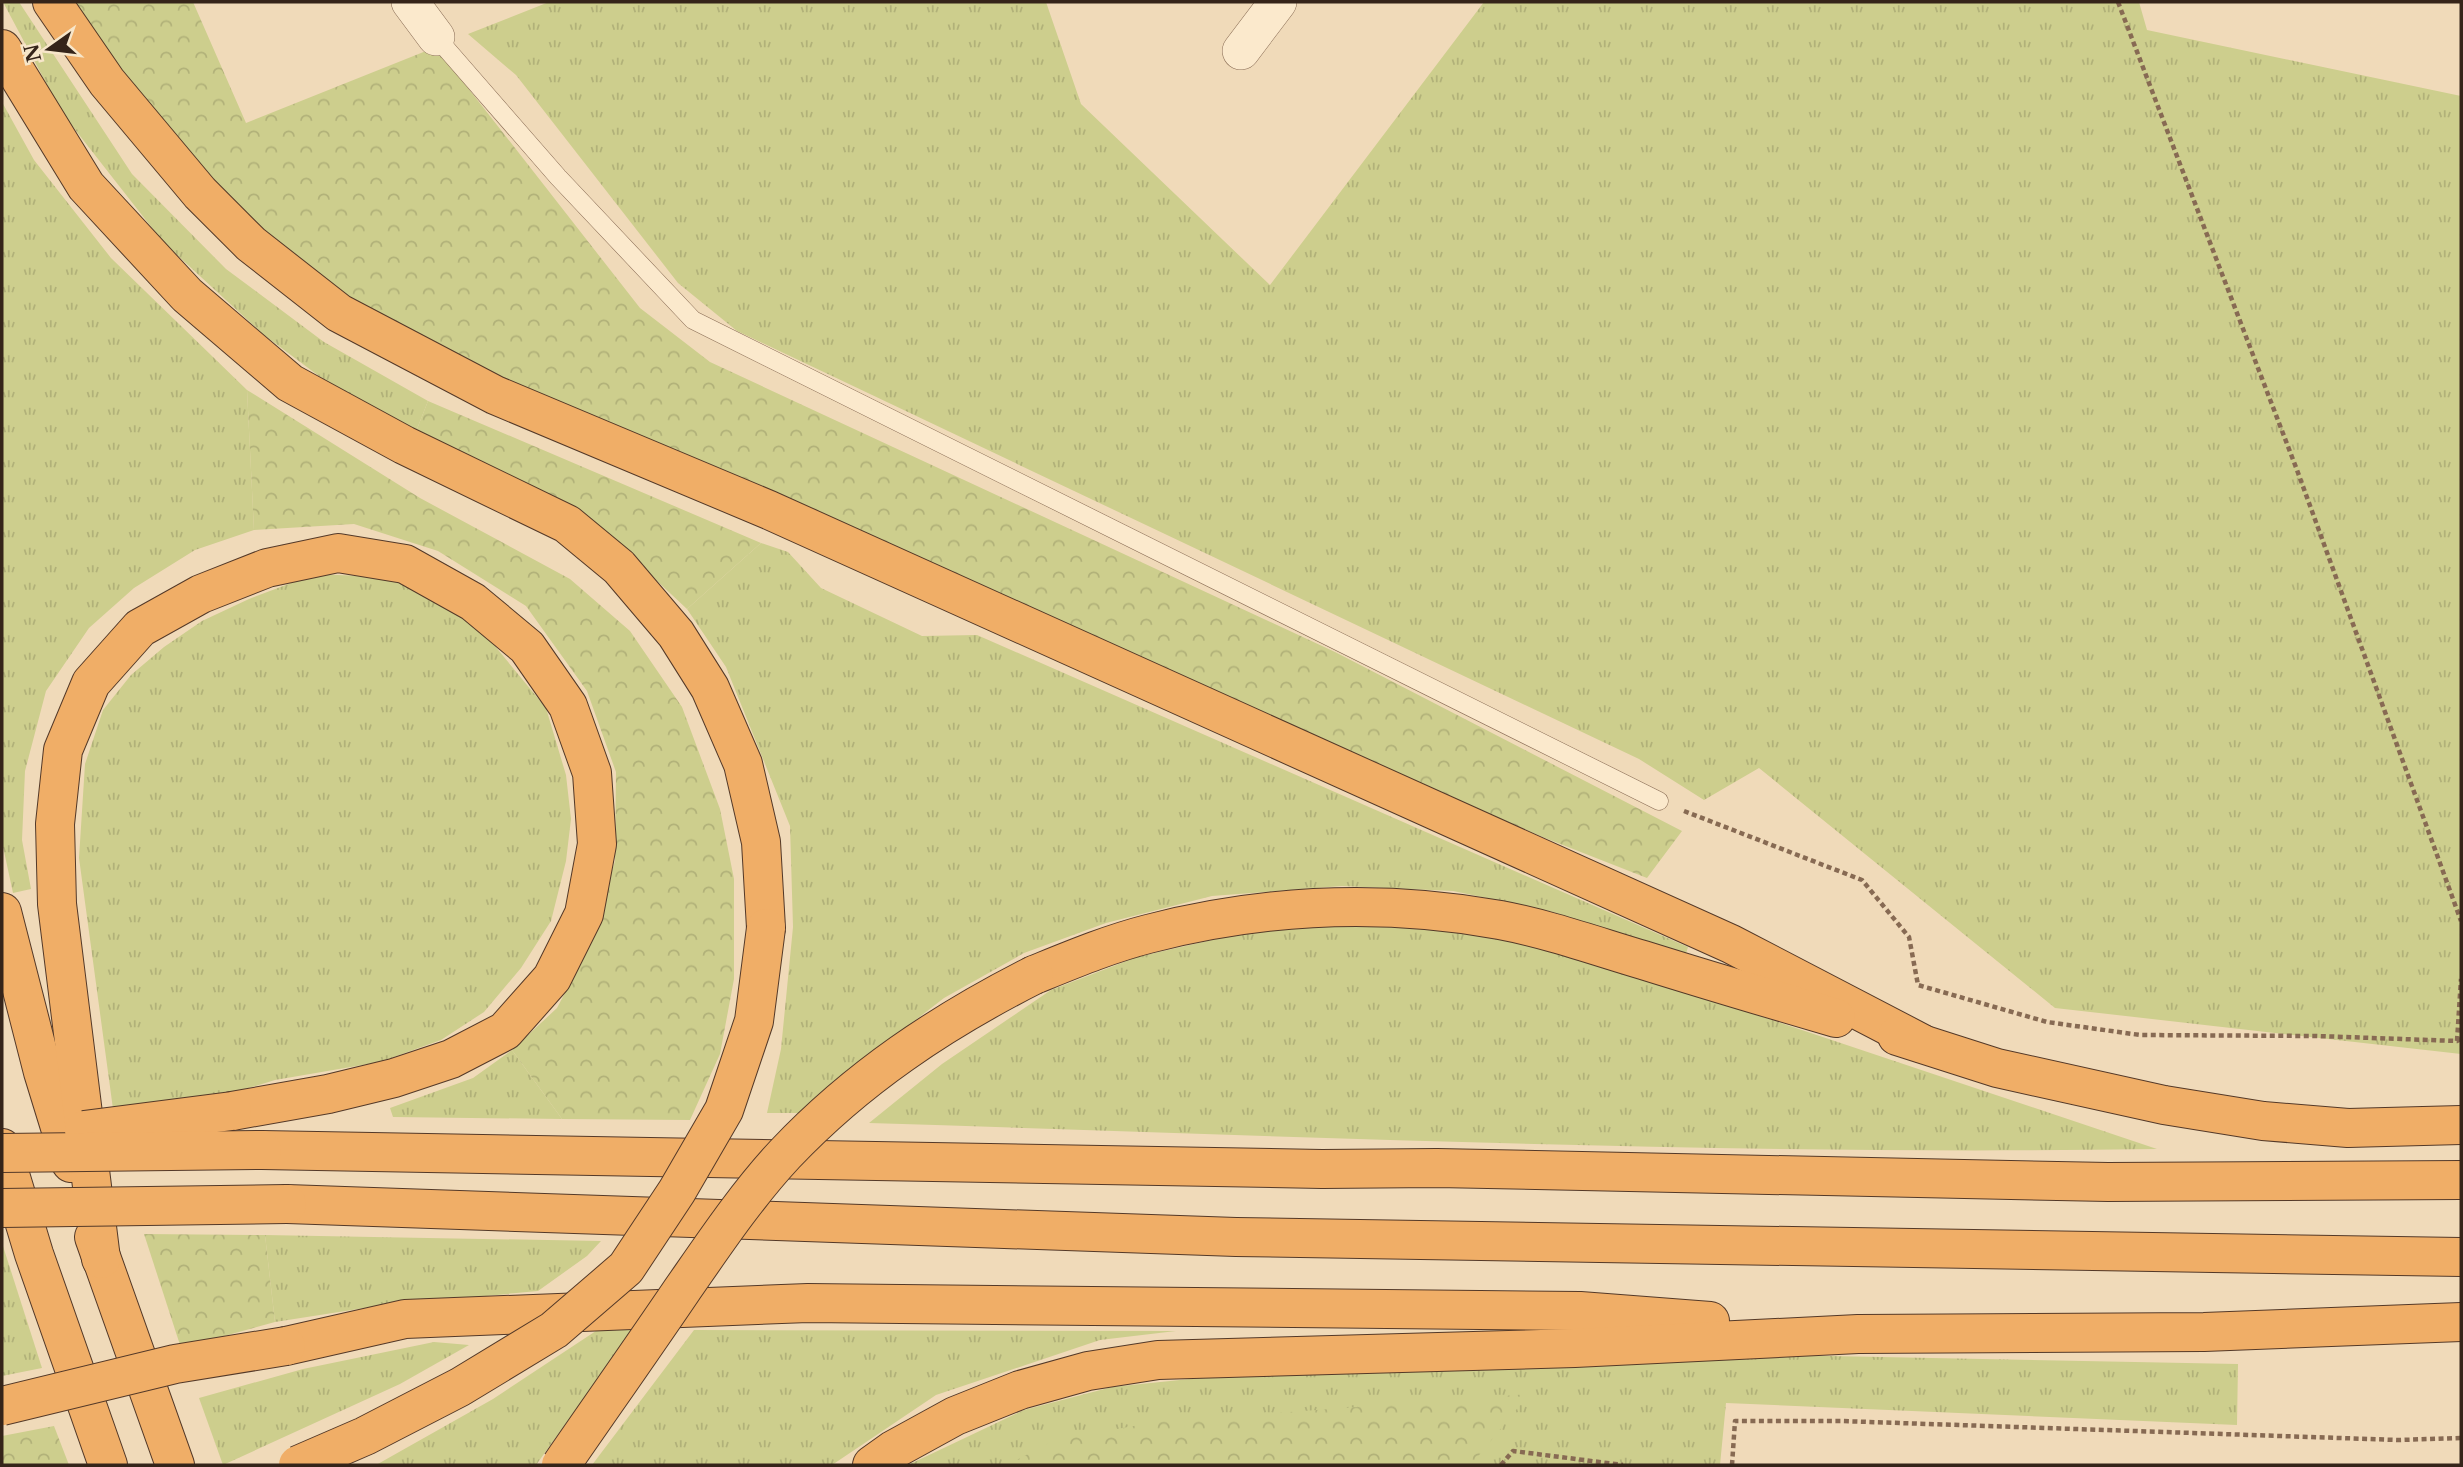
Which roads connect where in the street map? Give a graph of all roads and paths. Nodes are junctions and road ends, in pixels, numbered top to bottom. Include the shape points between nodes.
1 (52, 2) edge
2 (410, 2) edge
3 (1278, 2) edge
4 (2118, 2) edge
5 (436, 37) joint
6 (2, 49) edge
7 (1241, 51) dead end
8 (1659, 801) joint
9 (2, 912) edge
10 (2461, 920) edge
11 (2461, 979) edge
12 (2460, 1040) edge
13 (1921, 1043) junction
14 (2461, 1125) edge
15 (2, 1139) edge
16 (2, 1150) edge
17 (2461, 1180) edge
18 (2, 1208) edge
19 (2461, 1257) edge
20 (101, 1259) junction
21 (2461, 1322) edge
22 (1858, 1334) junction
23 (2, 1406) edge
24 (2461, 1438) edge
25 (108, 1465) edge
26 (175, 1465) edge
27 (298, 1465) edge
28 (561, 1465) edge
29 (872, 1465) edge
30 (1501, 1465) edge
31 (1623, 1465) edge
32 (1732, 1465) edge

1 - 13 highway via 107,82 200,193 251,244 339,313 495,395 769,510 1731,944
2 - 5 street
3 - 7 street
4 - 10 path via 2297,470
5 - 8 lane via 692,320
6 - 27 highway, bridge via 86,186 187,295 290,383 404,445 567,524 619,567 676,634 710,688 743,764 761,842 766,928 754,1021 724,1110 626,1268 554,1330 472,1380
8 - 12 path via 1862,880 1909,937 1918,985 2047,1022 2140,1035
9 - 20 highway via 43,1072
11 - 12 path
13 - 14 highway via 1997,1068 2087,1089 2263,1121 2348,1128
13 - 28 highway, bridge via 1559,935 1442,912 1323,907 1204,920 1146,934 1034,975 979,1003 875,1071 828,1112 737,1213
15 - 20 highway, bridge via 144,1124 328,1094 451,1059 505,1031 552,978 584,914 597,844 592,773 568,706 527,647 473,602 405,564 338,554 267,568 201,594 140,628 92,683 63,750 55,824 57,904
16 - 17 highway, bridge via 262,1150 2094,1182
16 - 25 highway
18 - 19 highway, bridge via 287,1204 1236,1237
20 - 26 highway
21 - 22 highway via 2204,1332
22 - 23 highway, bridge via 1580,1311 808,1303 405,1320 175,1364
22 - 29 highway via 1158,1360 1088,1371 1020,1390 955,1416
24 - 32 path via 1735,1421
30 - 31 path via 1513,1451

